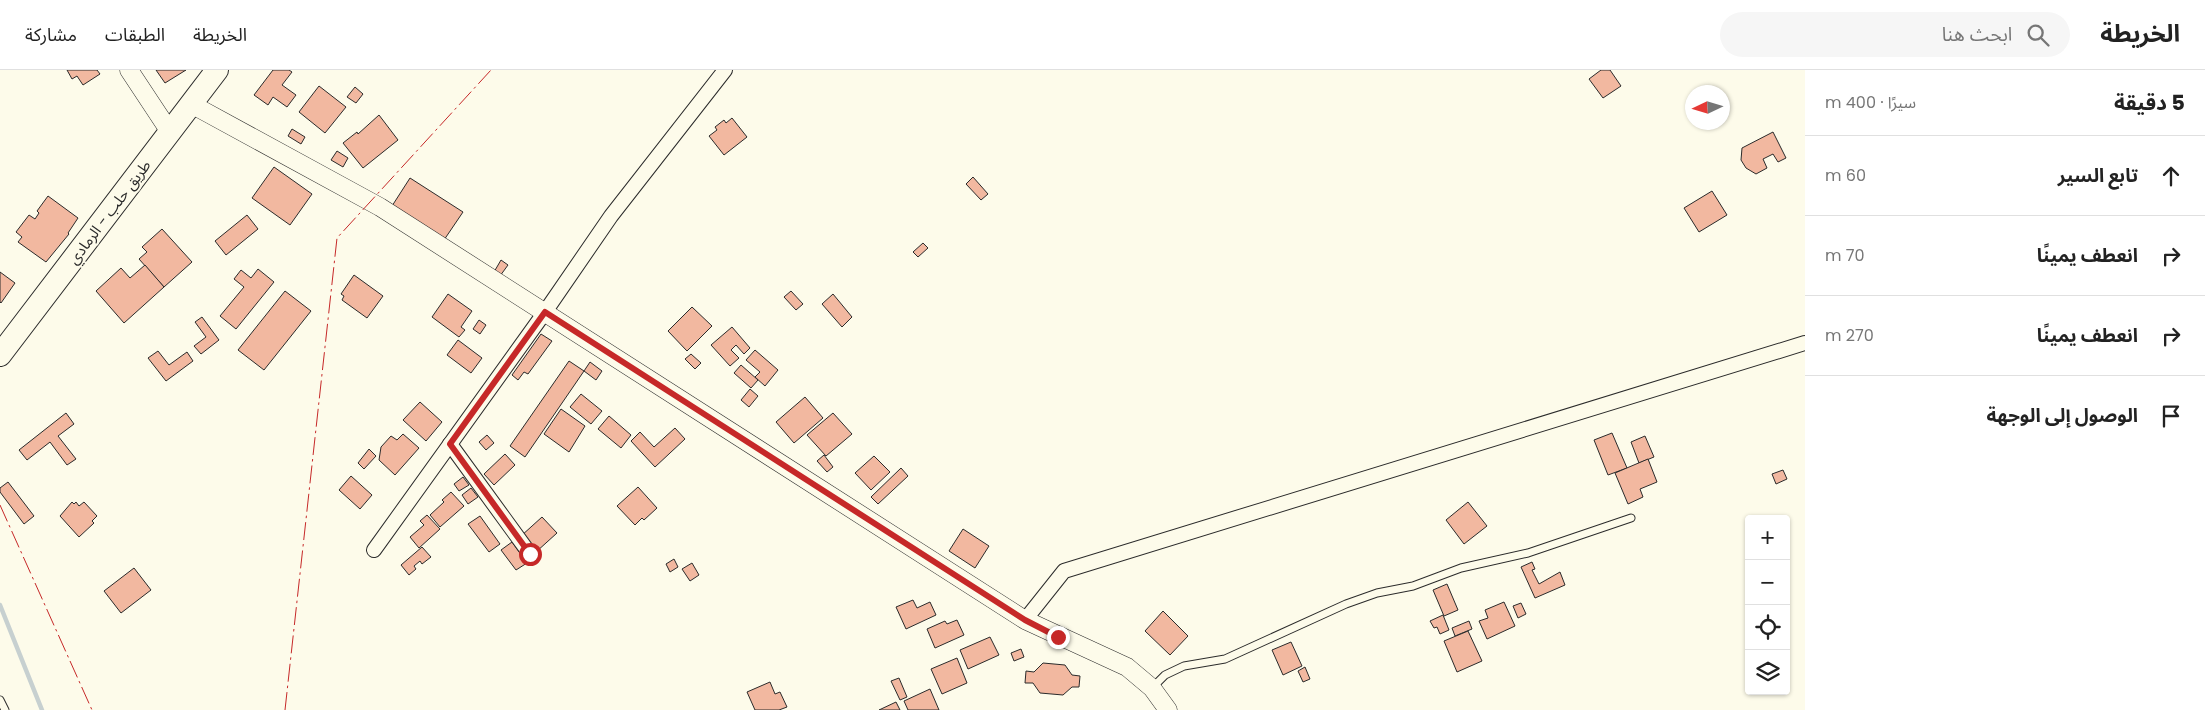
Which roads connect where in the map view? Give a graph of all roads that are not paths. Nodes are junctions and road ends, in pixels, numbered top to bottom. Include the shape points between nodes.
1 (129, 70) edge
2 (217, 70) edge
3 (725, 70) edge
4 (191, 104) junction
5 (170, 132) junction
6 (545, 312) junction
7 (1805, 342) edge
8 (0, 355) edge
9 (450, 444) junction
10 (1631, 518) dead end
11 (374, 550) dead end
12 (530, 554) dead end
13 (1025, 620) junction
14 (1152, 688) junction
15 (0, 700) edge
16 (5, 710) edge
17 (1168, 710) edge

1 - 5 street
2 - 4 highway, طريق حلب - الرمادي
3 - 6 street via 611,216
4 - 5 highway, طريق حلب - الرمادي
4 - 6 street via 380,207
5 - 8 highway, طريق حلب - الرمادي
6 - 9 street
6 - 13 street
7 - 13 street via 1064,571
9 - 11 street
9 - 12 street
10 - 14 lane via 1528,553 1461,568 1413,586 1377,593 1346,604 1225,660 1184,666 1165,675
13 - 14 street via 1127,667
14 - 17 street
15 - 16 lane

